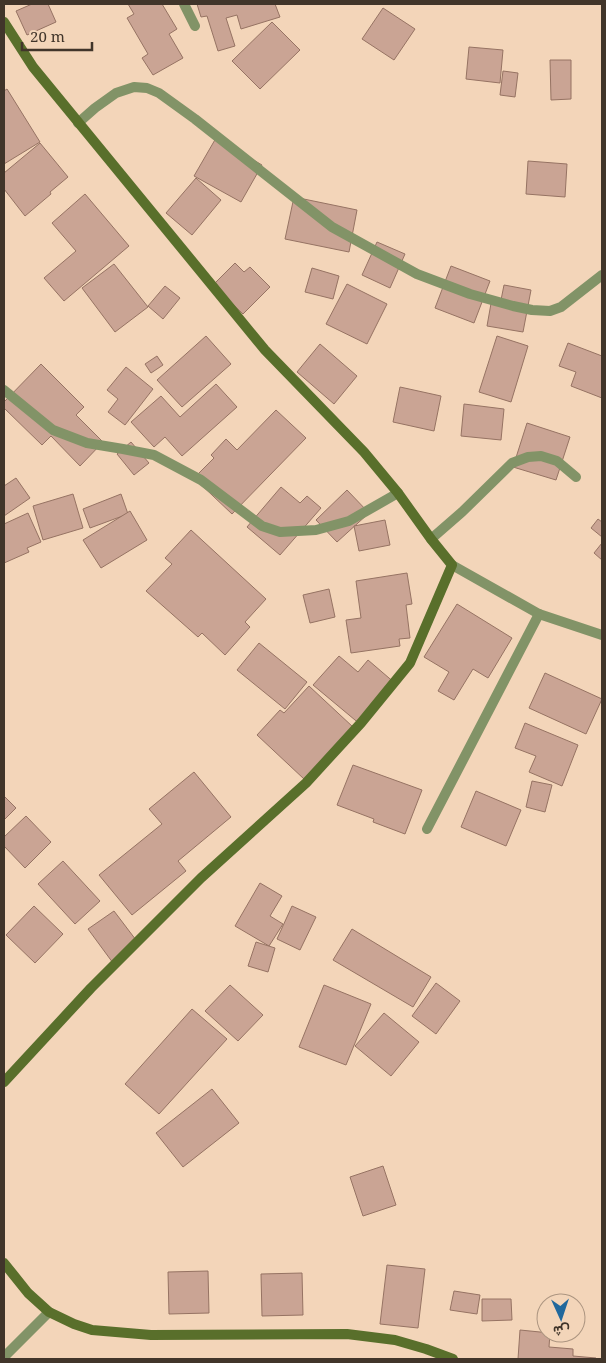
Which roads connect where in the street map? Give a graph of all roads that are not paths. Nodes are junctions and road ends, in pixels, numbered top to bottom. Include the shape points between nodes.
1 (184, 4) edge
2 (4, 22) edge
3 (195, 26) dead end
4 (78, 123) junction
5 (602, 275) edge
6 (4, 390) edge
7 (576, 477) dead end
8 (398, 493) junction
9 (431, 539) junction
10 (452, 565) junction
11 (539, 614) junction
12 (602, 635) edge
13 (427, 829) dead end
14 (4, 1082) edge
15 (4, 1263) edge
16 (49, 1312) junction
17 (4, 1357) edge
18 (453, 1359) edge

1 - 3 street
2 - 4 street via 33,67
4 - 5 street via 116,93 134,87 159,93 332,227 417,274 470,294 513,306 550,311 561,307
4 - 8 street via 264,350 364,452
6 - 8 street via 53,430 87,443 154,455 201,480 262,526 280,532 316,530 349,521
7 - 9 street via 557,461 541,456 512,463
8 - 9 street
9 - 10 street
10 - 11 street
10 - 14 street via 410,663 361,723 306,783 201,878 91,988
11 - 12 street
11 - 13 street
15 - 16 street via 28,1294
16 - 17 street
16 - 18 street via 92,1330 151,1335 347,1334 395,1340

